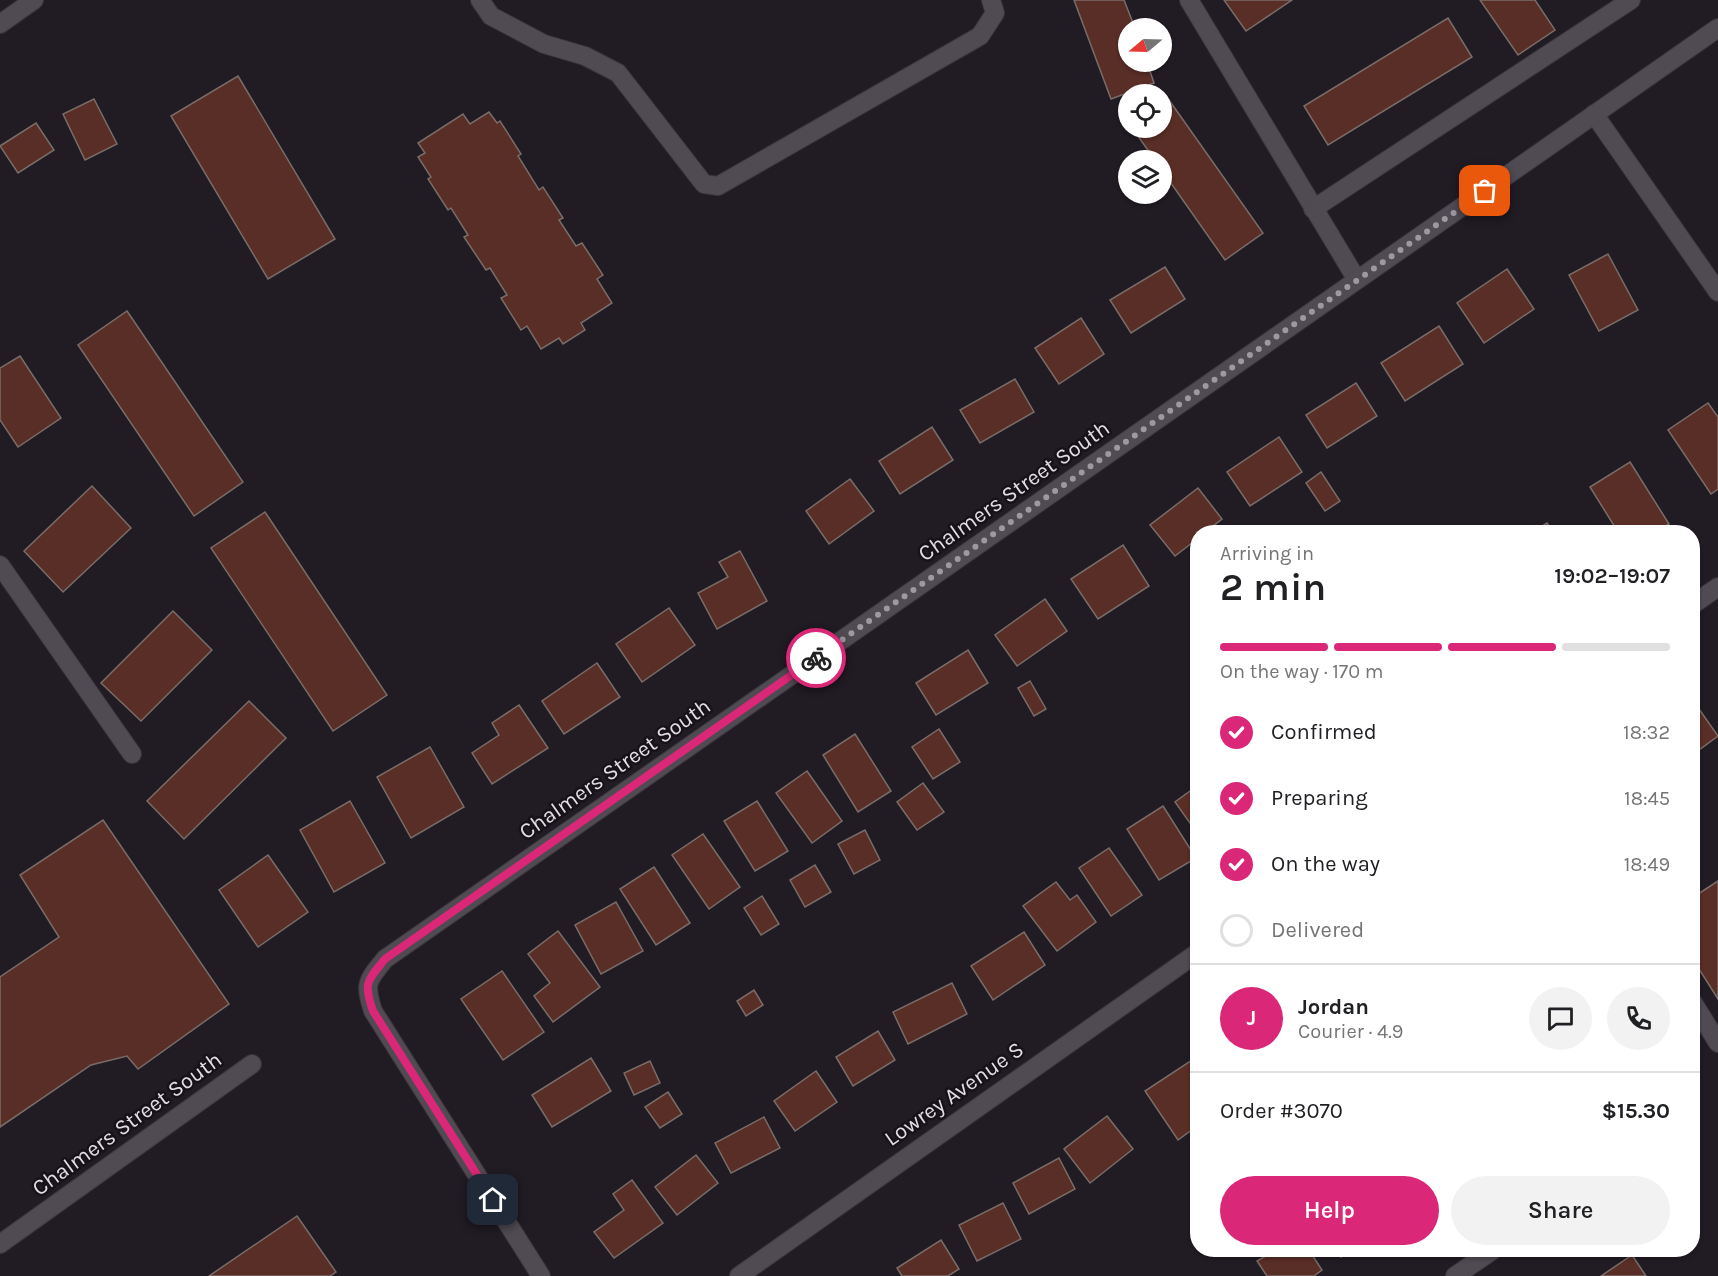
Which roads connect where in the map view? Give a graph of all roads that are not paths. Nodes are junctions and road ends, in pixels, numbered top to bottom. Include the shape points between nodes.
1 (34, 0) edge
2 (480, 0) edge
3 (991, 0) edge
4 (1189, 0) edge
5 (1631, 0) edge
6 (1609, 6) edge
7 (6, 13) edge
8 (1718, 28) edge
9 (1594, 114) junction
10 (1313, 209) junction
11 (1357, 280) junction
12 (1718, 292) edge
13 (0, 565) edge
14 (1718, 587) edge
15 (1700, 599) edge
16 (132, 754) dead end
17 (1190, 958) edge
18 (1700, 1014) edge
19 (1718, 1042) edge
20 (252, 1064) dead end
21 (0, 1244) edge
22 (1483, 1257) edge
23 (541, 1276) edge
24 (739, 1276) edge
25 (1455, 1276) edge

1 - 7 street
2 - 3 street via 491,16 544,44 585,56 618,73 704,184 718,186 980,36 995,13
4 - 10 street
5 - 6 street
6 - 10 street
8 - 9 street, Chalmers Street South
9 - 11 street, Chalmers Street South
9 - 12 street
10 - 11 street
11 - 23 street, Chalmers Street South via 385,959 371,975 366,992 373,1011
13 - 16 street
14 - 15 street
17 - 24 street, Lowrey Avenue S
18 - 19 street
20 - 21 street, Chalmers Street South
22 - 25 street

